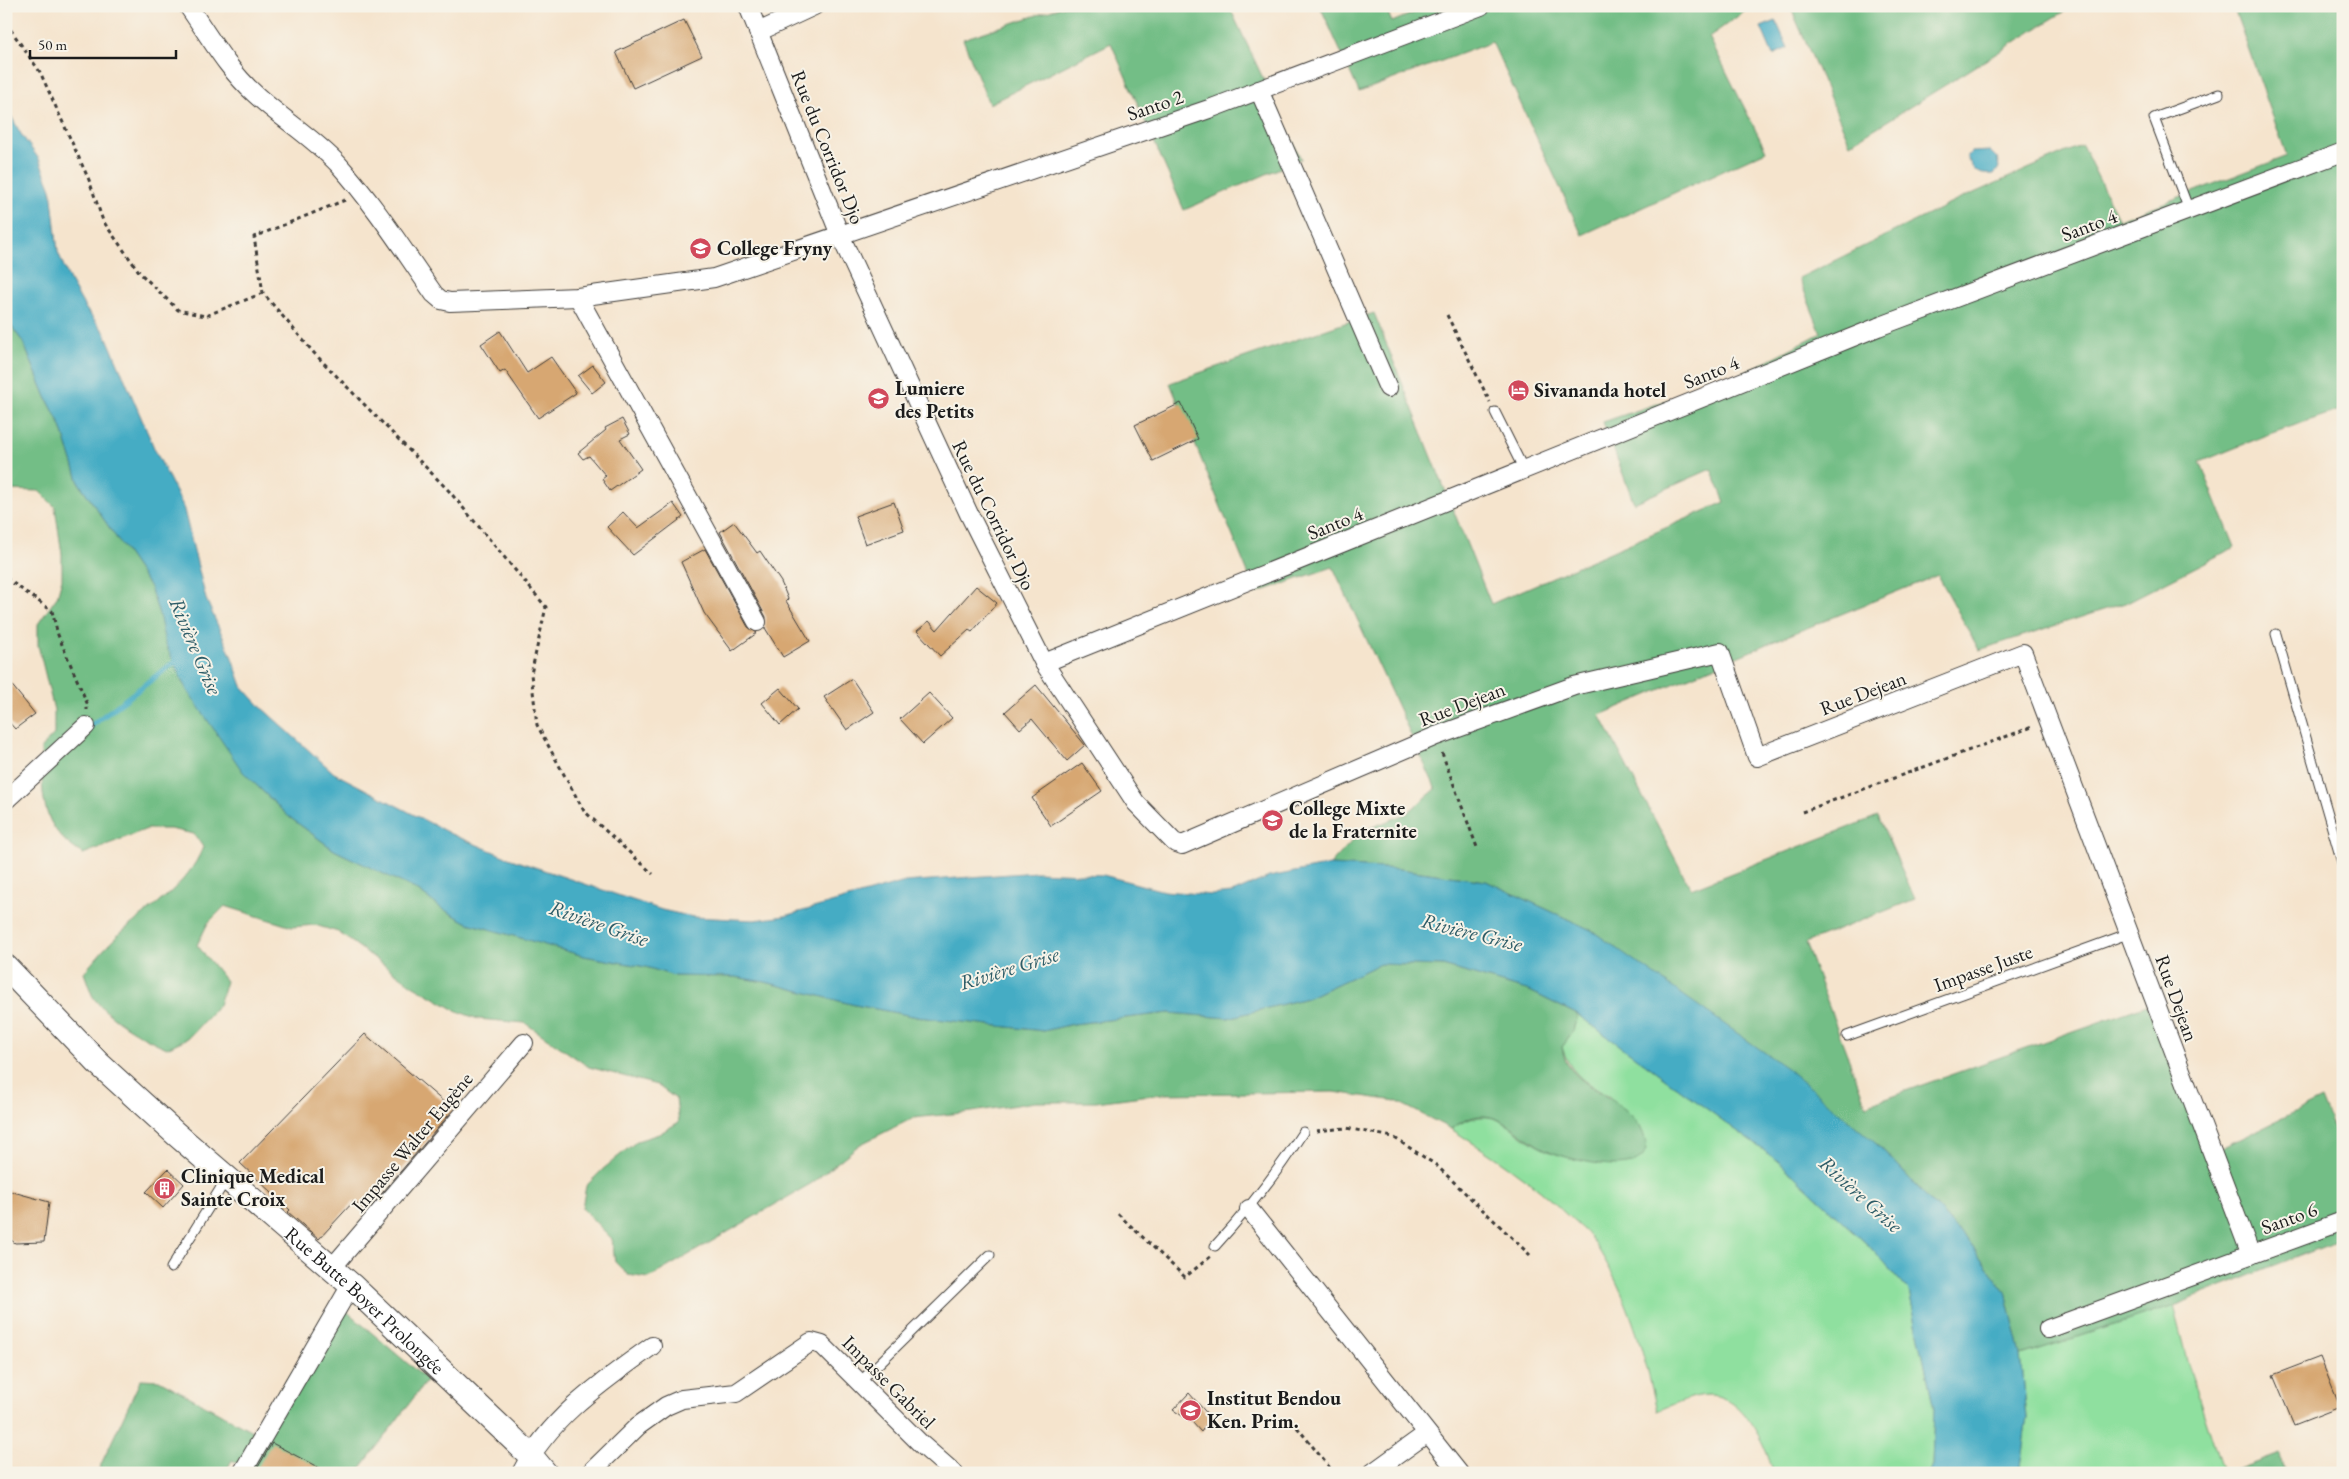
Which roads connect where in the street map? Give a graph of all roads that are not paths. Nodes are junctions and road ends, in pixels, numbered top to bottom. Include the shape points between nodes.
1 (188, 6) edge
2 (748, 6) edge
3 (814, 6) edge
4 (1481, 6) edge
5 (758, 32) junction
6 (1259, 90) junction
7 (2219, 94) dead end
8 (2343, 152) edge
9 (2189, 210) junction
10 (840, 235) junction
11 (578, 297) junction
12 (1388, 388) dead end
13 (1495, 412) road end
14 (1524, 470) junction
15 (757, 622) dead end
16 (2276, 634) dead end
17 (1044, 663) junction
18 (86, 726) road end
19 (6, 800) edge
20 (1182, 845) joint
21 (2343, 866) edge
22 (2130, 932) junction
23 (6, 967) edge
24 (1848, 1036) dead end
25 (524, 1043) dead end
26 (1303, 1132) road end
27 (227, 1178) junction
28 (1249, 1209) junction
29 (2343, 1221) edge
30 (1215, 1246) road end
31 (990, 1255) dead end
32 (2251, 1255) junction
33 (172, 1268) dead end
34 (331, 1269) junction
35 (351, 1285) junction
36 (2048, 1329) dead end
37 (652, 1346) dead end
38 (859, 1383) junction
39 (1426, 1434) junction
40 (526, 1464) edge
41 (242, 1473) edge
42 (545, 1473) edge
43 (590, 1473) edge
44 (954, 1473) edge
45 (1372, 1473) edge
46 (1459, 1473) edge

1 - 11 street, Santo 2 via 235,74 254,94 323,148 362,193 441,300
2 - 5 street, Rue du Corridor Djo
3 - 5 street
4 - 6 street, Santo 2
5 - 10 street, Rue du Corridor Djo
6 - 10 street, Santo 2
6 - 12 street
7 - 9 lane via 2154,118
8 - 9 street, Santo 4
9 - 14 street, Santo 4 via 1878,327
10 - 11 street, Santo 2 via 714,278
10 - 17 street, Rue du Corridor Djo via 969,514
11 - 15 street
13 - 14 lane
14 - 17 street, Santo 4
16 - 21 lane
17 - 20 street, Rue du Corridor Djo via 1136,803 1174,842
18 - 19 street
20 - 22 street, Rue Dejean via 1436,736 1574,686 1720,652 1757,757 2023,653
22 - 24 lane, Impasse Juste
22 - 32 street, Rue Dejean
23 - 27 street, Rue Butte Boyer Prolongée via 98,1063
25 - 34 street, Impasse Walter Eugène
26 - 28 lane
27 - 33 lane
27 - 34 street, Rue Butte Boyer Prolongée
28 - 30 lane
28 - 39 street
29 - 32 street, Santo 6
31 - 38 lane
32 - 36 street, Santo 6
34 - 35 street, Rue Butte Boyer Prolongée
35 - 40 street, Rue Butte Boyer Prolongée
35 - 41 street
37 - 40 street via 572,1407
38 - 43 street, Impasse Gabriel via 822,1345 816,1342 806,1344 736,1393 694,1397 666,1406 638,1426
38 - 44 street, Impasse Gabriel
39 - 45 street
39 - 46 street
40 - 42 street, Rue Butte Boyer Prolongée

